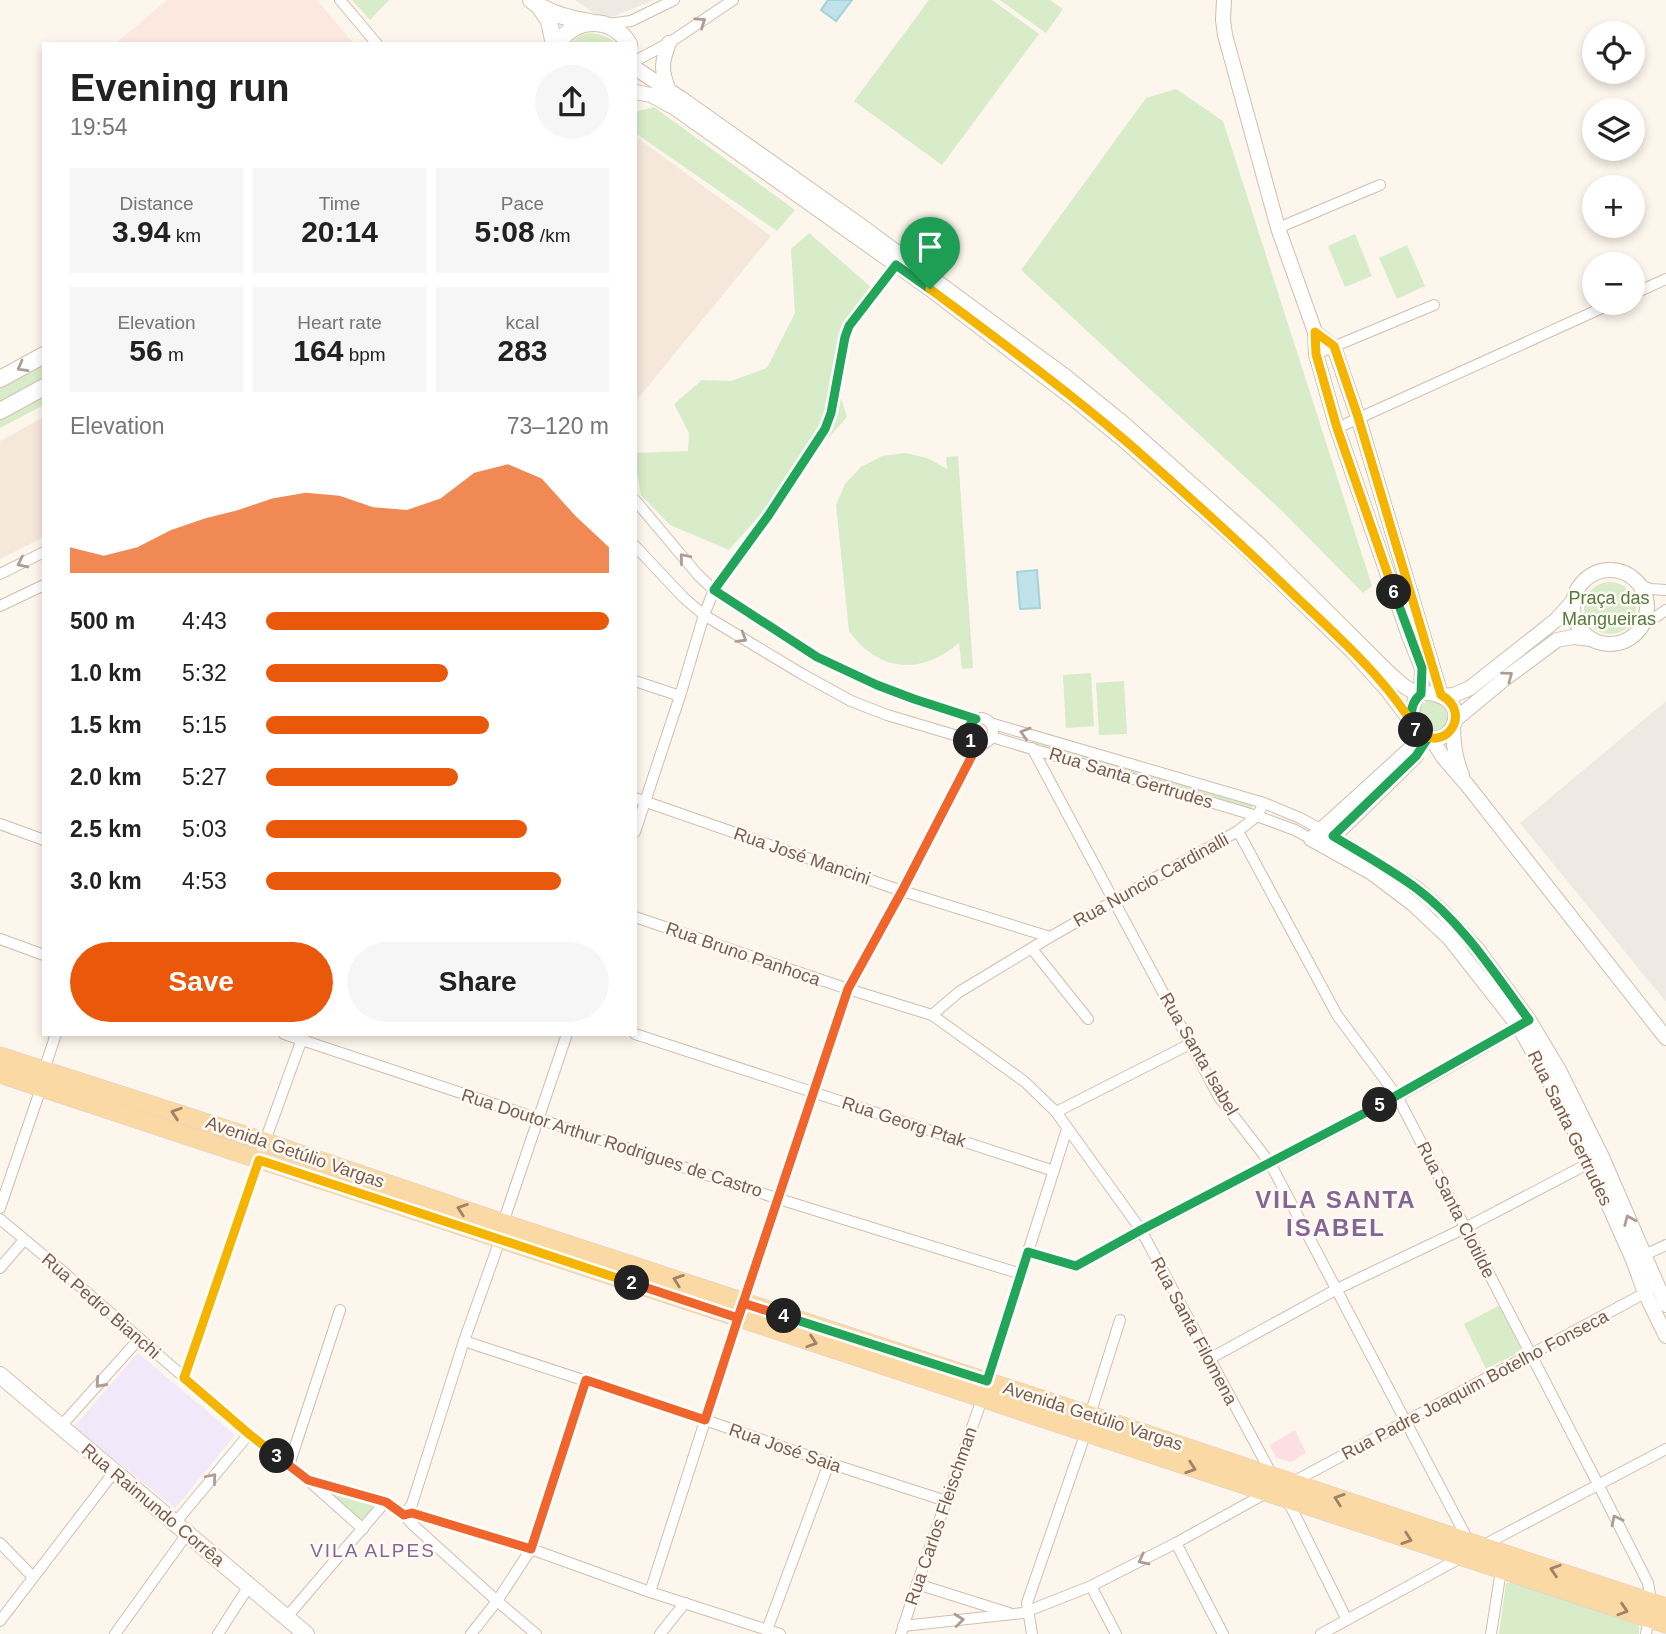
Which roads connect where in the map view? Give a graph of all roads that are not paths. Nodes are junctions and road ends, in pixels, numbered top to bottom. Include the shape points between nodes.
1 (340, 0) edge
2 (674, 0) edge
3 (733, 0) edge
4 (1224, 0) edge
5 (535, 3) edge
6 (598, 23) junction
7 (375, 42) edge
8 (555, 42) edge
9 (558, 42) edge
10 (628, 42) edge
11 (669, 43) junction
12 (637, 60) edge
13 (637, 69) edge
14 (668, 91) junction
15 (637, 92) edge
16 (1380, 185) dead end
17 (1278, 228) junction
18 (896, 265) junction
19 (1666, 279) edge
20 (1645, 289) edge
21 (1434, 306) dead end
22 (1586, 315) edge
23 (1315, 332) junction
24 (1334, 346) junction
25 (1316, 354) junction
26 (42, 356) edge
27 (0, 379) edge
28 (42, 388) edge
29 (0, 411) edge
30 (1358, 417) junction
31 (1337, 428) junction
32 (637, 502) edge
33 (637, 548) edge
34 (42, 553) edge
35 (0, 574) edge
36 (1639, 585) junction
37 (42, 586) edge
38 (714, 590) junction
39 (1666, 590) edge
40 (1573, 601) junction
41 (0, 606) edge
42 (1666, 610) edge
43 (704, 615) junction
44 (1640, 627) junction
45 (1596, 641) junction
46 (637, 682) edge
47 (1419, 694) junction
48 (1442, 695) junction
49 (680, 696) junction
50 (976, 719) junction
51 (990, 723) junction
52 (1455, 723) junction
53 (1423, 734) junction
54 (992, 737) junction
55 (973, 742) junction
56 (1032, 748) junction
57 (1468, 786) junction
58 (640, 800) edge
59 (1264, 803) junction
60 (1257, 816) junction
61 (637, 819) edge
62 (0, 824) edge
63 (1238, 831) junction
64 (1323, 837) junction
65 (42, 839) edge
66 (902, 891) junction
67 (1113, 901) junction
68 (637, 918) edge
69 (1050, 937) junction
70 (0, 939) edge
71 (1032, 949) junction
72 (42, 954) edge
73 (848, 989) junction
74 (932, 1014) junction
75 (1088, 1018) dead end
76 (1524, 1023) junction
77 (637, 1035) edge
78 (55, 1036) edge
79 (566, 1036) edge
80 (302, 1037) edge
81 (1666, 1038) edge
82 (1190, 1044) junction
83 (0, 1056) edge
84 (0, 1074) edge
85 (42, 1079) junction
86 (814, 1093) junction
87 (1397, 1096) junction
88 (1056, 1112) junction
89 (538, 1118) junction
90 (1068, 1129) junction
91 (265, 1141) junction
92 (259, 1160) junction
93 (1596, 1160) junction
94 (1270, 1163) junction
95 (1054, 1171) junction
96 (779, 1199) junction
97 (0, 1208) edge
98 (0, 1219) edge
99 (1465, 1228) junction
100 (1141, 1230) junction
101 (501, 1231) junction
102 (24, 1240) junction
103 (1666, 1245) edge
104 (1028, 1252) junction
105 (1638, 1258) junction
106 (0, 1268) edge
107 (1021, 1274) junction
108 (1337, 1289) junction
109 (1650, 1289) junction
110 (1666, 1306) edge
111 (340, 1310) dead end
112 (740, 1310) junction
113 (1121, 1320) dead end
114 (1666, 1336) edge
115 (139, 1339) junction
116 (464, 1341) junction
117 (1531, 1356) junction
118 (1209, 1359) junction
119 (0, 1376) edge
120 (184, 1378) junction
121 (586, 1380) junction
122 (985, 1390) junction
123 (705, 1420) junction
124 (1407, 1422) junction
125 (1088, 1424) junction
126 (61, 1426) junction
127 (249, 1434) junction
128 (1666, 1449) edge
129 (829, 1463) junction
130 (289, 1465) junction
131 (114, 1472) junction
132 (308, 1480) junction
133 (1598, 1484) junction
134 (1279, 1488) junction
135 (946, 1501) junction
136 (386, 1502) junction
137 (404, 1515) junction
138 (181, 1528) junction
139 (363, 1528) junction
140 (0, 1543) edge
141 (1176, 1543) junction
142 (531, 1549) junction
143 (1471, 1549) junction
144 (1501, 1570) junction
145 (33, 1577) junction
146 (917, 1584) junction
147 (249, 1586) junction
148 (1091, 1586) junction
149 (650, 1592) junction
150 (497, 1601) junction
151 (685, 1603) junction
152 (1029, 1611) junction
153 (1015, 1615) junction
154 (1656, 1617) edge
155 (286, 1618) junction
156 (1348, 1620) junction
157 (0, 1622) edge
158 (767, 1630) junction
159 (902, 1630) edge
160 (116, 1634) edge
161 (218, 1634) edge
162 (306, 1634) edge
163 (471, 1634) edge
164 (536, 1634) edge
165 (660, 1634) edge
166 (780, 1634) edge
167 (1032, 1634) edge
168 (1116, 1634) edge
169 (1223, 1634) edge
170 (1321, 1634) edge
171 (1491, 1634) edge

1 - 7 street
2 - 6 street via 631,21
11 -> 3 street
4 - 17 street via 1224,35
5 - 6 main road
5 - 8 main road via 549,21
6 - 9 main road via 579,25
6 - 10 main road via 617,29
11 - 12 street
11 - 14 street via 662,69
13 - 14 street
14 - 47 street via 1075,384 1203,492 1389,673
15 - 18 street via 675,108
16 - 17 street
17 - 23 street
18 - 38 street via 849,326 825,429
18 - 53 street via 1126,442 1241,544 1353,651
19 - 20 street
21 - 24 street
22 - 30 street
23 - 24 street
23 - 25 street
24 - 25 street
24 - 30 street
25 - 31 street
26 -> 27 main road
28 - 29 main road
30 - 31 street
30 - 48 street
31 - 47 street via 1422,668
38 -> 32 street
33 - 43 street
34 -> 35 street
36 - 39 street
36 - 40 street via 1630,575 1606,570 1584,580
36 - 44 street via 1647,606
37 - 41 street
38 - 43 street
38 - 50 street via 817,657 877,685
40 - 45 street via 1578,625
40 - 48 street via 1556,620 1470,688
42 - 44 street
43 - 49 street
43 -> 55 street via 851,701
44 - 45 street via 1620,642
52 -> 45 street via 1557,640 1580,637
46 - 49 street
47 - 48 street
47 - 53 street via 1412,709
48 - 52 street via 1453,705
49 - 58 street
50 - 51 street
50 - 55 street via 966,731
51 - 54 street
59 -> 51 street, Rua Santa Gertrudes
52 - 53 street via 1444,736
52 - 57 street via 1456,757
53 - 57 street
53 - 64 street via 1416,756
54 - 55 street via 984,744
54 - 56 street, Rua Santa Gertrudes
55 - 66 street
56 - 60 street, Rua Santa Gertrudes
56 - 67 street, Rua Santa Isabel
57 - 81 street
58 - 61 street
58 - 66 street, Rua José Mancini
59 - 60 street, Rua Nuncio Cardinalli
59 - 64 street, Rua Santa Gertrudes via 1300,818
60 - 63 street, Rua Nuncio Cardinalli
60 - 64 street, Rua Santa Gertrudes
62 - 65 street
63 - 67 street, Rua Nuncio Cardinalli
63 - 87 street, Rua Santa Clotilde via 1337,1015
64 - 76 street, Rua Santa Gertrudes via 1416,888 1441,910 1477,949
66 - 69 street, Rua José Mancini
66 - 73 street
67 - 69 street, Rua Nuncio Cardinalli
67 - 82 street, Rua Santa Isabel
68 - 73 street, Rua Bruno Panhoca
69 - 71 street, Rua Nuncio Cardinalli
70 - 72 street
71 - 74 street, Rua Nuncio Cardinalli
71 - 75 street
73 - 74 street, Rua Bruno Panhoca
73 - 86 street
74 - 88 street, Rua Santa Filomena via 1025,1082
76 - 87 street
76 - 93 street, Rua Santa Gertrudes via 1559,1070
77 - 86 street, Rua Georg Ptak
78 - 85 street
79 - 89 street
80 - 89 street, Rua Doutor Arthur Rodrigues de Castro
80 - 91 street
82 - 88 street
82 - 94 street, Rua Santa Isabel via 1219,1097
83 - 85 main road, Avenida Getúlio Vargas
84 - 85 main road, Avenida Getúlio Vargas
91 -> 85 main road, Avenida Getúlio Vargas
85 - 92 main road, Avenida Getúlio Vargas
85 - 97 street
86 - 95 street, Rua Georg Ptak
86 - 96 street
87 - 94 street
87 - 99 street, Rua Santa Clotilde
88 - 90 street, Rua Santa Filomena
89 - 96 street, Rua Doutor Arthur Rodrigues de Castro
89 - 101 street
90 - 95 street, Rua Carlos Fleischman
90 - 100 street, Rua Santa Filomena
91 - 92 street
101 -> 91 main road, Avenida Getúlio Vargas
92 - 101 main road, Avenida Getúlio Vargas
92 - 120 street
93 - 99 street
93 - 105 street, Rua Santa Gertrudes
94 - 100 street
94 - 108 street, Rua Santa Isabel
95 - 104 street, Rua Carlos Fleischman
96 - 107 street, Rua Doutor Arthur Rodrigues de Castro
96 - 112 street
98 - 102 street, Rua Pedro Bianchi
99 - 108 street
99 - 117 street, Rua Santa Clotilde
100 - 104 street via 1076,1266
100 - 118 street, Rua Santa Filomena
101 - 112 main road, Avenida Getúlio Vargas
101 - 116 street
102 - 106 street
102 - 115 street, Rua Pedro Bianchi
103 - 105 street
104 - 107 street, Rua Carlos Fleischman
105 - 109 street, Rua Santa Gertrudes
107 - 122 street, Rua Carlos Fleischman
108 - 118 street
108 - 124 street, Rua Santa Isabel
109 - 110 street, Rua Santa Gertrudes
109 - 114 street, Rua Santa Gertrudes
109 - 117 street, Rua Padre Joaquim Botelho Fonseca
111 - 130 street
112 - 122 main road, Avenida Getúlio Vargas via 907,1373
112 - 123 street
113 - 125 street
115 - 120 street, Rua Pedro Bianchi
115 -> 126 street
116 - 121 street, Rua José Saia
116 - 137 street via 412,1504
117 - 124 street, Rua Padre Joaquim Botelho Fonseca
117 - 133 street, Rua Santa Clotilde
118 - 134 street, Rua Santa Filomena
119 - 126 main road, Rua Raimundo Corrêa
120 - 127 street, Rua Pedro Bianchi
121 - 123 street, Rua José Saia
121 - 142 street
122 - 125 main road, Avenida Getúlio Vargas
122 - 135 street, Rua Carlos Fleischman
123 - 129 street, Rua José Saia
123 - 149 street
124 - 134 street, Rua Padre Joaquim Botelho Fonseca
124 - 143 street, Rua Santa Isabel
125 - 134 main road, Avenida Getúlio Vargas
125 - 152 street via 1027,1603
126 - 131 main road, Rua Raimundo Corrêa
127 - 130 street, Rua Pedro Bianchi
138 -> 127 street
128 - 133 street
129 - 135 street, Rua José Saia
129 - 158 street
130 - 132 street, Rua Pedro Bianchi
131 - 138 main road, Rua Raimundo Corrêa
131 - 145 street
132 - 136 street
132 - 139 street, Rua Pedro Bianchi
133 - 143 street
154 -> 133 street, Rua Santa Clotilde via 1648,1583
134 - 141 street, Rua Padre Joaquim Botelho Fonseca
134 - 143 main road, Avenida Getúlio Vargas
134 - 156 street, Rua Santa Filomena
135 - 146 street, Rua Carlos Fleischman
136 - 137 street
136 - 139 street
137 - 142 street via 412,1513
137 - 150 street
138 - 147 main road, Rua Raimundo Corrêa
138 - 160 street
139 - 155 street
140 - 145 street
141 -> 148 street, Rua Padre Joaquim Botelho Fonseca
141 - 169 street
142 - 149 street
142 - 150 street
143 - 144 main road, Avenida Getúlio Vargas
154 -> 143 main road, Avenida Getúlio Vargas
143 - 156 street
144 -> 154 main road, Avenida Getúlio Vargas
144 - 171 street
145 - 157 street
146 - 153 street
146 - 159 street, Rua Carlos Fleischman
147 - 155 main road, Rua Raimundo Corrêa
147 - 161 street
148 - 152 street, Rua Padre Joaquim Botelho Fonseca
148 - 168 street
149 - 151 street
150 - 163 street
150 - 164 street
151 - 158 street
151 - 165 street
152 - 153 street, Rua Padre Joaquim Botelho Fonseca
152 - 167 street
159 -> 153 street, Rua Padre Joaquim Botelho Fonseca
155 - 162 main road, Rua Raimundo Corrêa
156 - 170 street
158 - 166 street

